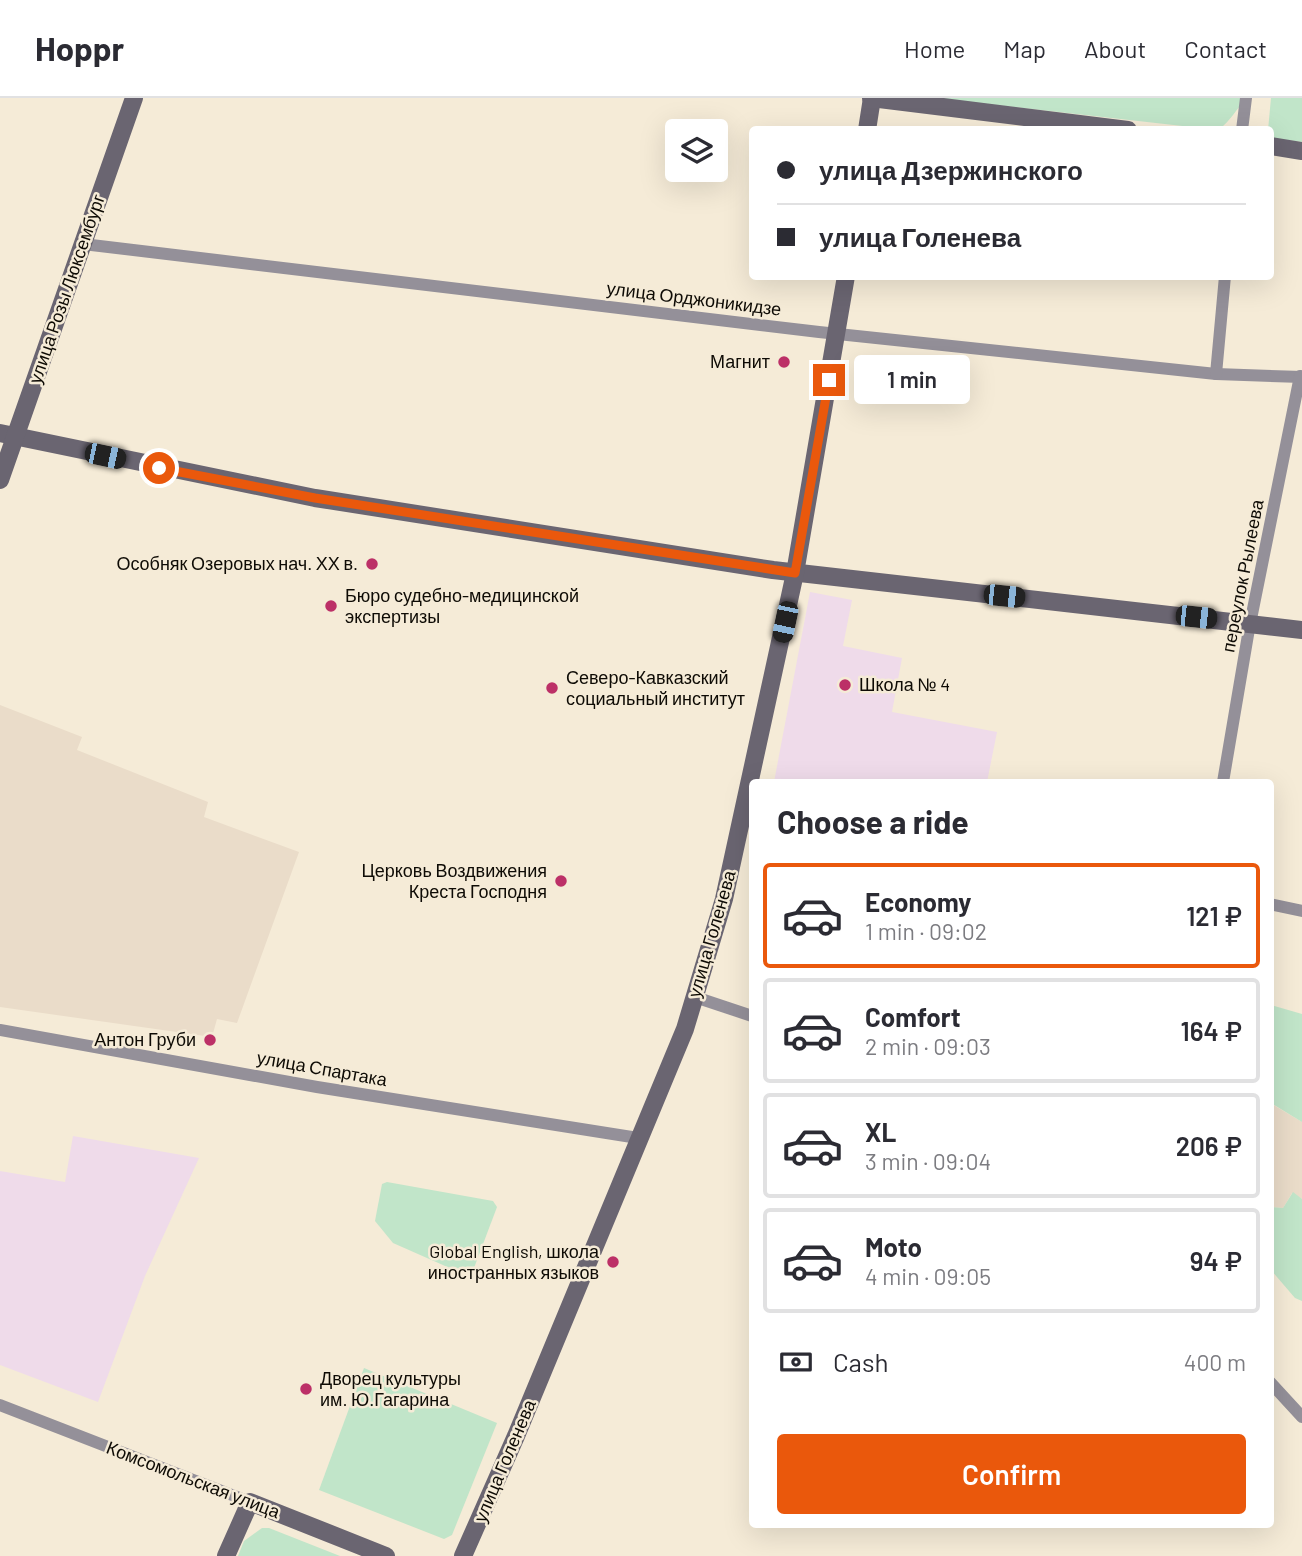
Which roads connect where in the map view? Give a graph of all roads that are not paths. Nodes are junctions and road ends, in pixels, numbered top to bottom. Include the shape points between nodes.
1 (134, 98) edge
2 (872, 98) edge
3 (1246, 98) edge
4 (868, 126) edge
5 (1096, 126) edge
6 (1242, 126) edge
7 (1274, 147) edge
8 (1302, 151) edge
9 (83, 244) junction
10 (844, 280) edge
11 (1225, 280) edge
12 (837, 334) junction
13 (1216, 374) junction
14 (1301, 377) edge
15 (7, 435) edge
16 (0, 480) edge
17 (795, 573) junction
18 (1251, 622) junction
19 (1302, 630) edge
20 (753, 779) edge
21 (1224, 779) edge
22 (749, 800) edge
23 (1274, 905) edge
24 (1302, 911) edge
25 (695, 997) junction
26 (749, 1015) edge
27 (0, 1030) edge
28 (638, 1138) junction
29 (1274, 1386) edge
30 (0, 1405) edge
31 (1302, 1417) edge
32 (250, 1502) junction
33 (226, 1556) edge
34 (386, 1556) edge
35 (463, 1556) edge

1 - 9 main road, улица Розы Люксембург
2 - 4 main road
2 - 5 main road
3 - 6 street
7 - 8 main road
9 - 12 street, улица Орджоникидзе
9 - 15 main road, улица Розы Люксембург
10 - 12 main road, улица Голенева
11 - 13 street
12 - 13 street, улица Орджоникидзе
12 - 17 main road, улица Голенева
13 - 14 street, улица Орджоникидзе
14 - 18 street, переулок Рылеева
15 - 16 main road, улица Розы Люксембург
15 - 17 main road via 315,498
17 - 18 main road
17 - 20 main road, улица Голенева
18 - 19 main road
18 - 21 street, переулок Рылеева
22 - 25 main road, улица Голенева
23 - 24 street
25 - 26 street
25 - 28 main road, улица Голенева
27 - 28 street, улица Спартака
28 - 35 main road, улица Голенева
29 - 31 street
30 - 32 street, Комсомольская улица
32 - 33 main road
32 - 34 main road, Комсомольская улица

